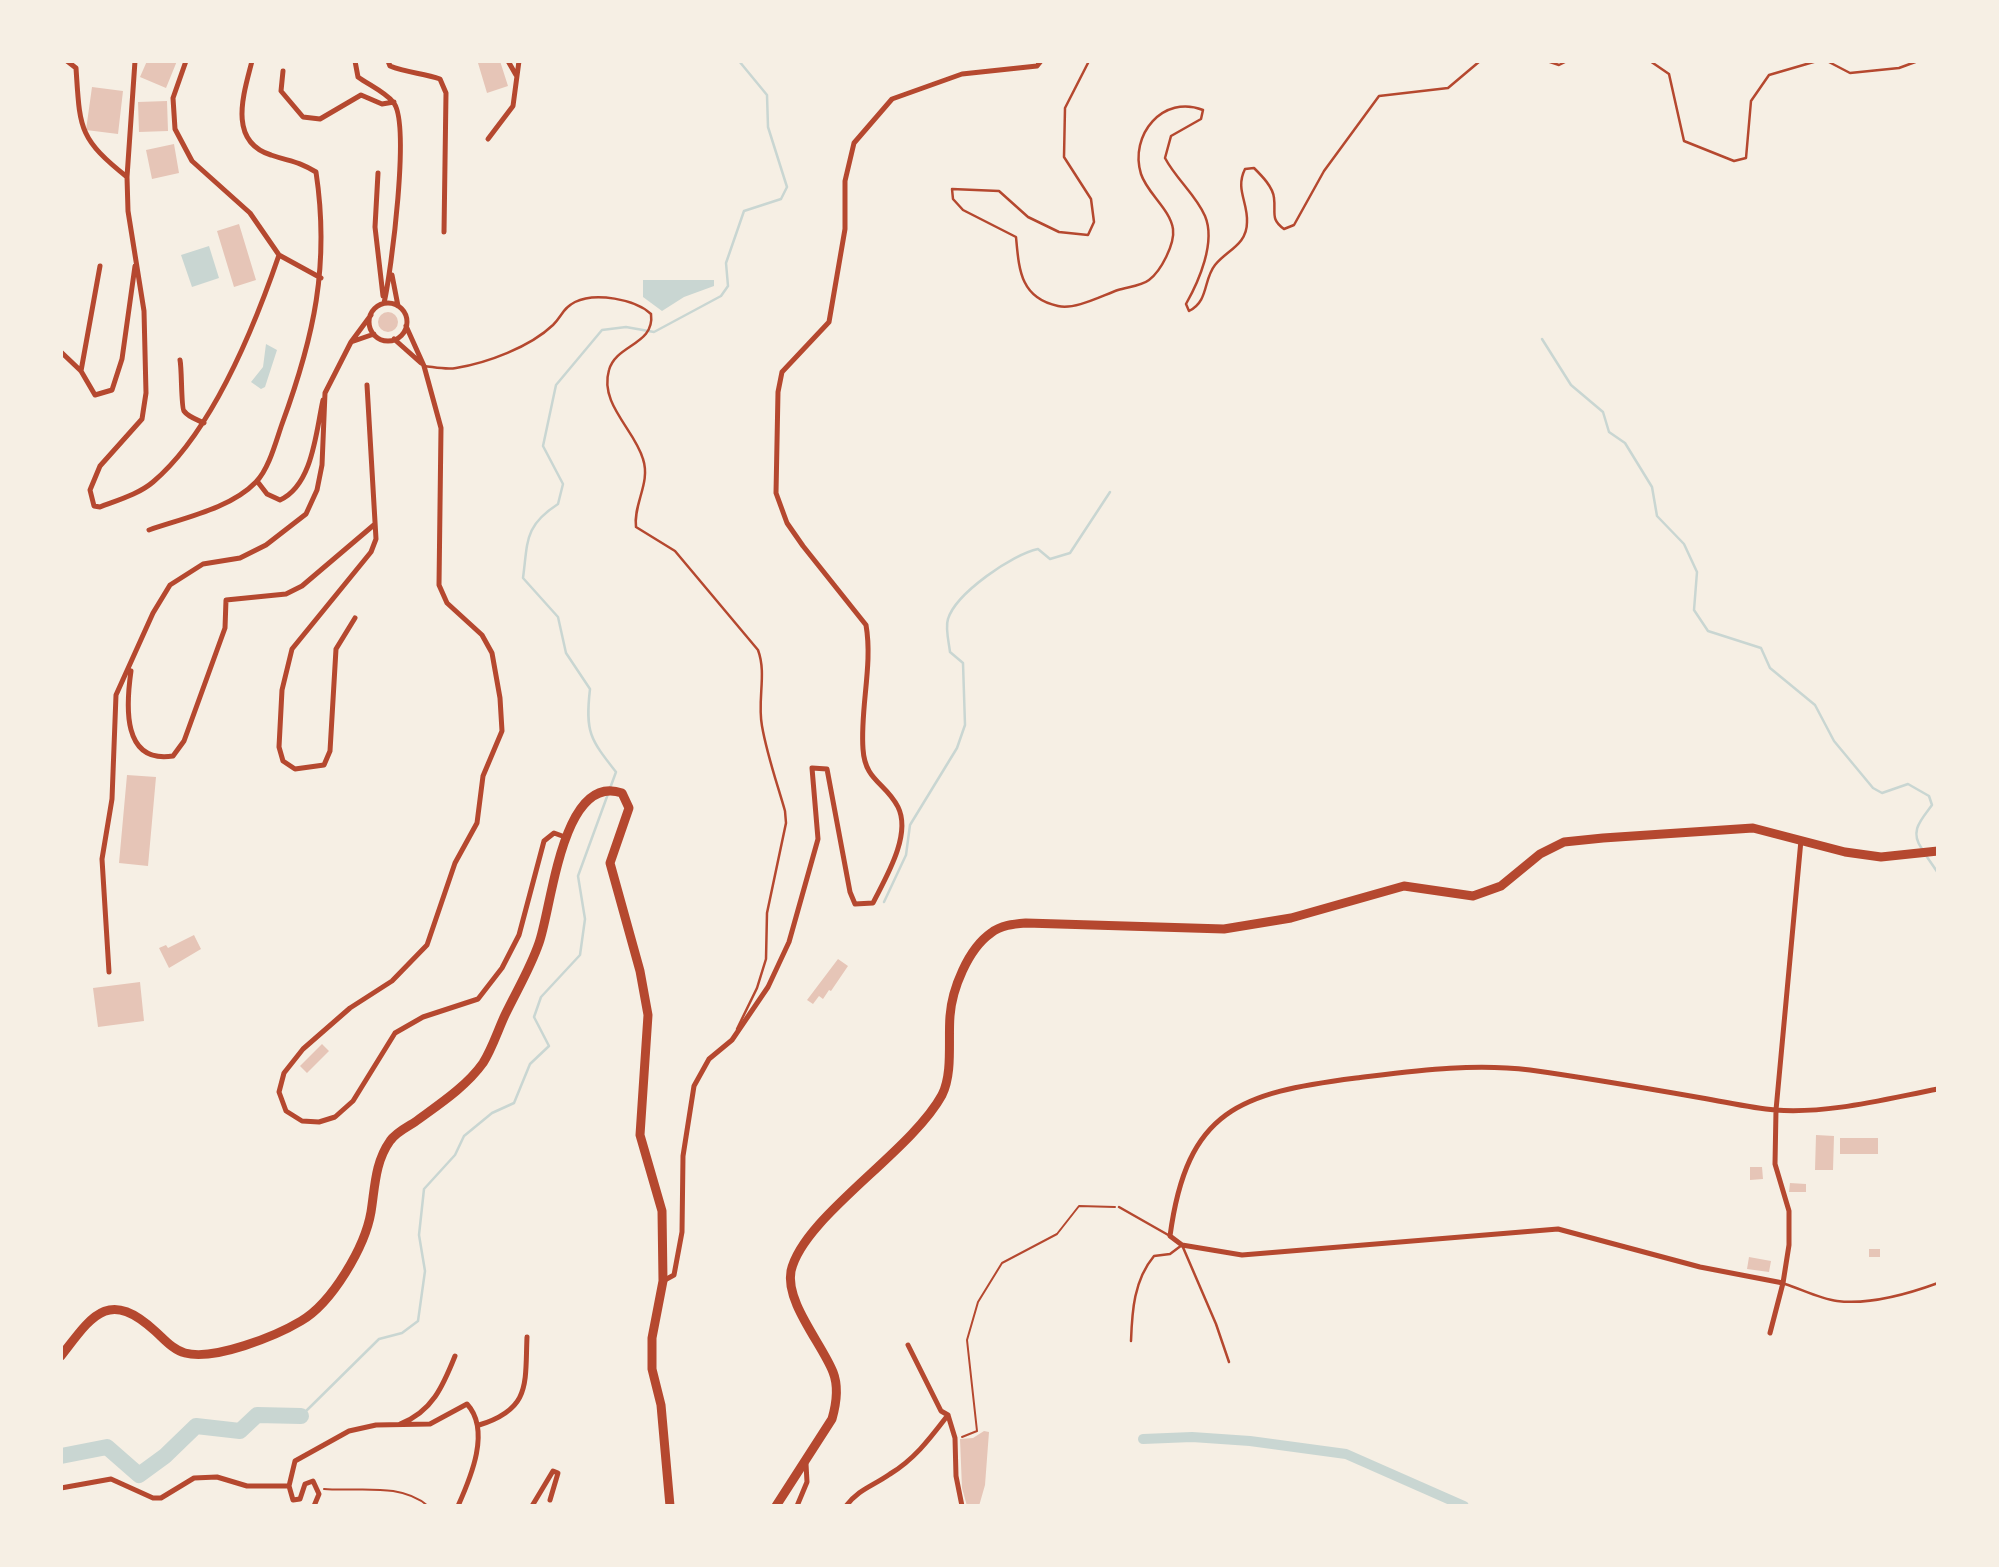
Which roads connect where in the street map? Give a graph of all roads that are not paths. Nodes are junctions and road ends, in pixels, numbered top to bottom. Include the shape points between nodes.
1 (67, 61) edge
2 (135, 61) edge
3 (186, 61) edge
4 (253, 61) edge
5 (355, 61) edge
6 (388, 61) edge
7 (508, 61) edge
8 (519, 61) edge
9 (1041, 61) edge
10 (1089, 61) edge
11 (1480, 61) edge
12 (1547, 61) edge
13 (1567, 61) edge
14 (1650, 61) edge
15 (1817, 61) edge
16 (1827, 61) edge
17 (1917, 61) edge
18 (283, 71) dead end
19 (516, 75) junction
20 (394, 102) junction
21 (488, 139) dead end
22 (378, 173) dead end
23 (127, 177) junction
24 (444, 232) dead end
25 (279, 255) junction
26 (136, 260) junction
27 (100, 265) dead end
28 (391, 270) junction
29 (321, 278) junction
30 (384, 303) junction
31 (398, 306) junction
32 (371, 315) junction
33 (406, 327) junction
34 (374, 334) junction
35 (394, 339) junction
36 (351, 342) junction
37 (61, 352) edge
38 (180, 360) dead end
39 (424, 366) junction
40 (81, 371) junction
41 (367, 385) dead end
42 (325, 393) junction
43 (204, 423) junction
44 (257, 481) junction
45 (374, 524) junction
46 (149, 530) dead end
47 (355, 618) dead end
48 (131, 664) junction
49 (565, 837) junction
50 (1801, 840) junction
51 (1938, 850) edge
52 (109, 972) dead end
53 (732, 1040) junction
54 (1938, 1089) edge
55 (1776, 1110) junction
56 (1119, 1207) road end
57 (1170, 1236) junction
58 (1182, 1245) junction
59 (663, 1281) junction
60 (1783, 1283) junction
61 (1938, 1283) edge
62 (1770, 1334) dead end
63 (527, 1337) dead end
64 (1131, 1341) dead end
65 (908, 1345) dead end
66 (61, 1356) edge
67 (454, 1356) dead end
68 (1229, 1362) dead end
69 (948, 1415) junction
70 (397, 1425) junction
71 (479, 1425) junction
72 (806, 1464) junction
73 (289, 1486) junction
74 (61, 1488) edge
75 (550, 1500) dead end
76 (314, 1506) edge
77 (458, 1506) edge
78 (532, 1506) edge
79 (670, 1506) edge
80 (776, 1506) edge
81 (797, 1506) edge
82 (846, 1506) edge
83 (962, 1506) edge

1 - 23 street via 76,68 79,115 87,141
2 - 23 street
3 - 25 street via 173,98 175,130 192,161 250,213
4 - 29 street via 240,121 247,138 269,155 294,159 316,172 323,215
5 - 20 street via 358,78
6 - 24 street via 406,72 440,79 446,93
7 - 19 street
8 - 19 street
9 - 53 street via 1037,66 962,74 892,99 854,143 845,181 845,229 829,322 782,372 776,493 787,523 866,625 865,767 898,807 898,850 873,904 855,904 827,769 812,768 816,857 775,976
10 - 11 lane via 1065,108 1064,157 1091,199 1094,222 1088,235 1059,232 1028,217 999,191 952,188 953,199 963,210 1016,237 1020,276 1041,302 1065,308 1149,280 1170,250 1173,228 1141,175 1141,143 1157,115 1167,108 1203,110 1201,119 1171,136 1165,158 1205,215 1209,232 1198,279 1186,304 1189,311 1204,297 1215,265 1241,241 1248,223 1239,181 1245,169 1254,168 1266,181 1274,198 1276,224 1284,229 1294,225 1324,171 1379,96 1448,88
12 - 13 lane via 1559,65
14 - 15 lane via 1669,74 1684,141 1734,161 1746,158 1751,101 1769,75
16 - 17 lane via 1850,73 1899,68
18 - 20 street via 281,91 303,117 320,119 361,95 382,104
19 - 21 street via 513,106
20 - 28 street via 401,121 401,141
22 - 30 street via 375,227
23 - 26 street
25 - 29 street
25 - 43 street
26 - 40 street via 122,359 112,390 95,395
26 - 43 street via 144,311 146,393 142,419 100,466 90,490 94,506 154,481
27 - 40 street
28 - 30 street
28 - 31 street
29 - 44 street via 301,373
30 - 31 street
30 - 32 street
31 - 33 street via 406,315
32 - 34 street via 369,325
32 - 36 street
33 - 35 street
33 - 39 street
34 - 35 street via 383,341
34 - 36 street
35 - 39 street
36 - 42 street
37 - 40 street
38 - 43 street via 181,408
39 - 49 street via 441,428 439,584 447,603 482,635 492,653 502,731 483,776 477,823 455,863 427,945 392,981 350,1008 303,1049 284,1073 279,1092 286,1111 302,1121 335,1117 353,1101 395,1033 423,1017 478,999 519,935 544,841 554,833
39 - 53 lane via 453,369 484,362 530,341 578,300 628,300 651,314 645,338 624,350 609,370 609,396 643,458 646,479 634,514 636,527 675,551 758,650 764,666 759,701 762,727 785,811 767,913 766,959
41 - 45 street
42 - 44 street via 307,465 295,490 280,500 267,494
42 - 48 street via 322,465 306,514 266,545 240,558 202,564 170,585
44 - 46 street via 234,498
45 - 47 street via 371,552 292,649 278,724 284,761 295,769 324,765 330,751 336,649
45 - 48 street via 294,590 226,600 225,628 184,741 173,756 152,758 134,737 126,706
48 - 52 street via 116,695 112,799 102,859
49 - 59 main road via 598,791 622,793 629,808 610,863 648,1015 640,1135 662,1211
49 - 66 main road via 544,931 482,1063 448,1098 390,1139 376,1169 370,1215 354,1256 334,1289 304,1320 271,1337 186,1354 136,1313 112,1309 87,1321
50 - 51 main road via 1881,856
50 - 55 street
50 - 72 main road via 1753,828 1564,842 1540,854 1501,886 1473,896 1404,886 1291,918 1224,929 1026,923 990,933 956,987 945,1088 937,1104 920,1127 820,1224 795,1257 790,1274 794,1296 834,1374 836,1391 832,1419
53 - 59 street via 709,1059 694,1086 683,1156 682,1232 674,1275
54 - 55 street via 1842,1107
55 - 57 street via 1528,1070 1465,1066 1294,1086 1242,1102 1219,1120 1189,1161 1179,1184
55 - 60 street via 1776,1164 1790,1224
56 - 57 lane
57 - 58 street
58 - 60 street via 1242,1255 1558,1229 1700,1267
58 - 64 lane via 1170,1254 1154,1256 1143,1269 1132,1310
58 - 68 lane
59 - 79 main road via 652,1338 652,1369 661,1405
60 - 61 lane via 1835,1301 1856,1301
60 - 62 street
63 - 71 street via 526,1386 518,1403 503,1418
65 - 69 street via 941,1411
67 - 70 street via 442,1389 418,1417
69 - 82 street via 921,1450 889,1476 862,1488
69 - 83 street via 955,1437
70 - 71 street via 430,1424 467,1404
70 - 73 street via 349,1431 313,1450 295,1461
71 - 77 street via 473,1463
72 - 80 main road
72 - 81 street via 807,1482
73 - 74 street via 247,1486 218,1477 194,1478 161,1498 111,1479
73 - 76 street via 293,1500 300,1499 313,1481 319,1494
75 - 78 street via 558,1473 554,1471

